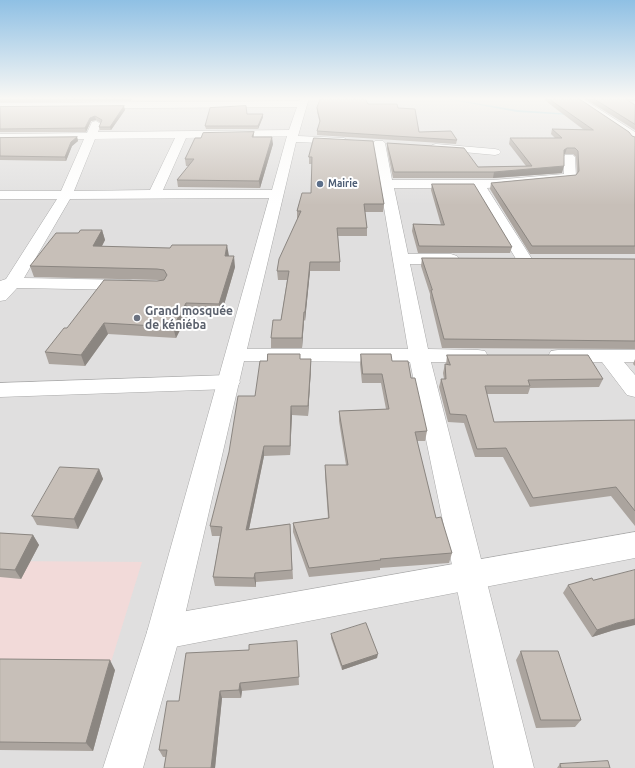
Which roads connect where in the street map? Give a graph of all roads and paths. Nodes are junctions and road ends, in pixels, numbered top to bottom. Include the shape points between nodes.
1 (43, 134) edge
2 (182, 134) junction
3 (92, 136) junction
4 (292, 136) junction
5 (425, 146) edge
6 (495, 152) dead end
7 (570, 157) edge
8 (386, 184) junction
9 (478, 184) junction
10 (155, 194) junction
11 (277, 194) junction
12 (0, 195) edge
13 (66, 195) junction
14 (401, 259) junction
15 (470, 259) edge
16 (524, 259) edge
17 (6, 284) edge
18 (144, 286) edge
19 (0, 296) edge
20 (236, 355) junction
21 (419, 356) junction
22 (498, 356) edge
23 (537, 356) edge
24 (608, 356) junction
25 (635, 356) edge
26 (229, 382) junction
27 (0, 390) edge
28 (635, 390) edge
29 (635, 545) edge
30 (469, 574) junction
31 (164, 632) junction
32 (123, 768) edge
33 (514, 768) edge

1 - 3 street
2 - 3 street
2 - 4 street
2 - 10 street
3 - 13 street
4 - 8 street via 375,143
4 - 11 street
5 - 6 street
7 - 9 street via 570,177
8 - 9 street
8 - 14 street
9 - 16 street
10 - 11 street
10 - 13 street
11 - 20 street
12 - 13 street
13 - 17 street
14 - 15 street
14 - 21 street
17 - 18 street
17 - 19 street
20 - 21 street
20 - 26 street
21 - 22 street
21 - 30 street
23 - 24 street
24 - 25 street
24 - 28 street
26 - 27 street
26 - 31 street
29 - 30 street
30 - 31 street
30 - 33 street
31 - 32 street

